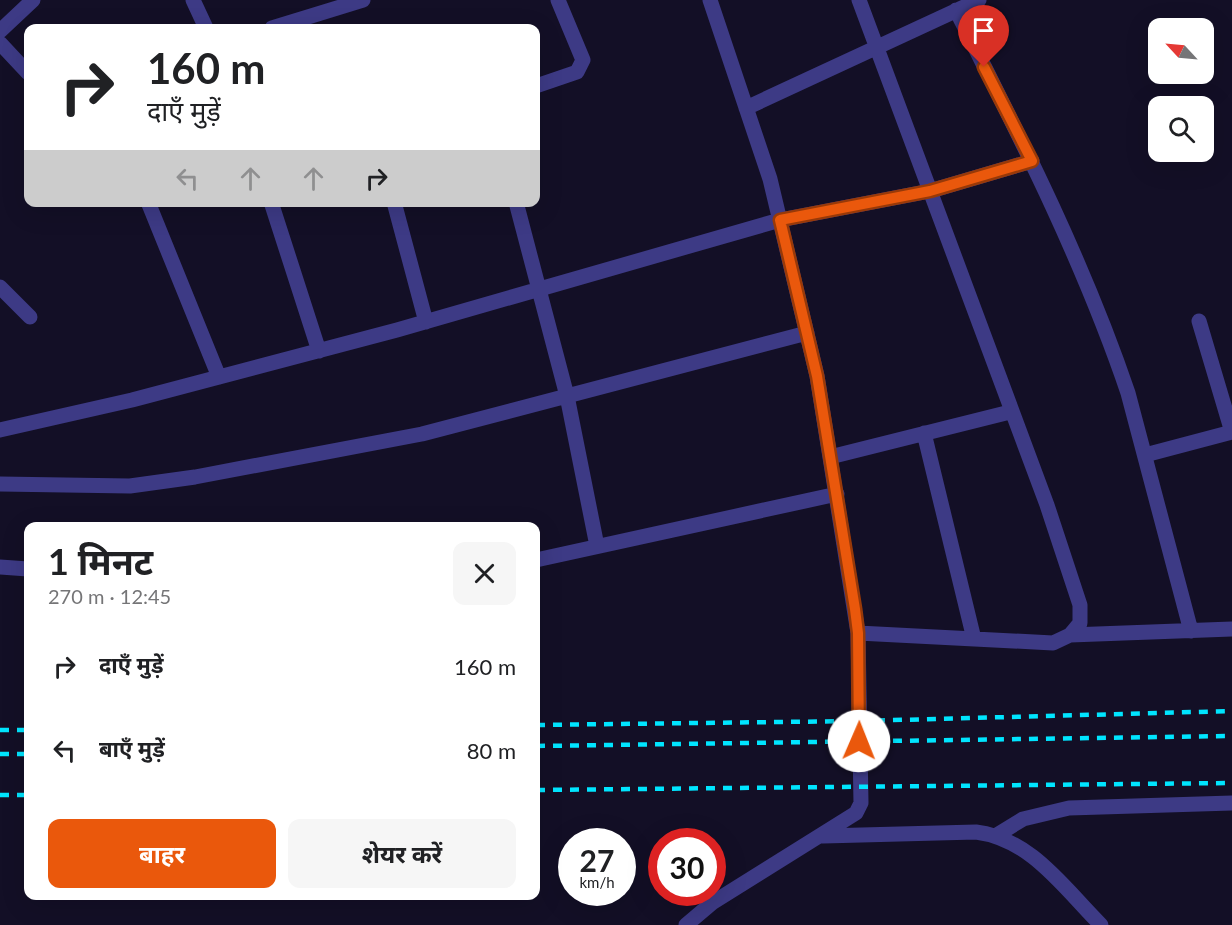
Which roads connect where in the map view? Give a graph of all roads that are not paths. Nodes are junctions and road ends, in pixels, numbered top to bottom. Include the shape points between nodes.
1 (33, 0) edge
2 (193, 0) edge
3 (363, 0) edge
4 (558, 0) edge
5 (710, 0) edge
6 (859, 0) edge
7 (978, 0) edge
8 (956, 10) junction
9 (204, 24) edge
10 (285, 24) edge
11 (0, 31) edge
12 (0, 43) edge
13 (877, 46) junction
14 (24, 69) edge
15 (540, 85) edge
16 (746, 108) junction
17 (1032, 161) junction
18 (930, 191) junction
19 (150, 207) edge
20 (273, 207) edge
21 (395, 207) edge
22 (517, 207) edge
23 (780, 220) junction
24 (0, 287) edge
25 (540, 289) junction
26 (30, 317) dead end
27 (1199, 321) dead end
28 (426, 322) junction
29 (807, 333) junction
30 (319, 351) junction
31 (219, 377) junction
32 (567, 396) junction
33 (1010, 412) junction
34 (0, 430) edge
35 (1232, 432) edge
36 (924, 433) junction
37 (1145, 455) junction
38 (830, 457) junction
39 (0, 484) edge
40 (837, 494) junction
41 (597, 546) junction
42 (540, 559) edge
43 (0, 567) edge
44 (24, 569) edge
45 (1232, 629) edge
46 (1191, 631) junction
47 (858, 633) junction
48 (1070, 635) junction
49 (974, 639) junction
50 (1232, 803) edge
51 (998, 835) junction
52 (823, 836) junction
53 (686, 925) edge
54 (1101, 925) edge

1 - 11 street
2 - 9 street
3 - 10 street
4 - 15 street via 583,60 577,72
5 - 16 street
6 - 13 street
7 - 8 street
8 - 13 street
8 - 17 street
12 - 14 street
13 - 16 street
13 - 18 street
16 - 23 street
17 - 18 street
17 - 37 street via 1115,354
18 - 23 street
18 - 33 street
19 - 31 street
20 - 30 street
21 - 28 street
22 - 25 street
23 - 25 street
23 - 29 street
24 - 26 street
25 - 28 street
25 - 32 street
27 - 35 street
28 - 30 street
29 - 32 street
29 - 38 street
30 - 31 street
31 - 34 street
32 - 39 street via 422,434 195,477 130,486
32 - 41 street
33 - 36 street
33 - 48 street via 1047,505 1080,605 1080,623
35 - 37 street
36 - 38 street
36 - 49 street
37 - 46 street
38 - 40 street
40 - 41 street
40 - 47 street
41 - 42 street
43 - 44 street
45 - 46 street
46 - 48 street
47 - 49 street
47 - 52 street via 861,803 856,813
48 - 49 street via 1053,643
50 - 51 street via 1069,808 1023,819
51 - 52 street via 975,832
51 - 54 street via 1022,846
52 - 53 street via 759,872

